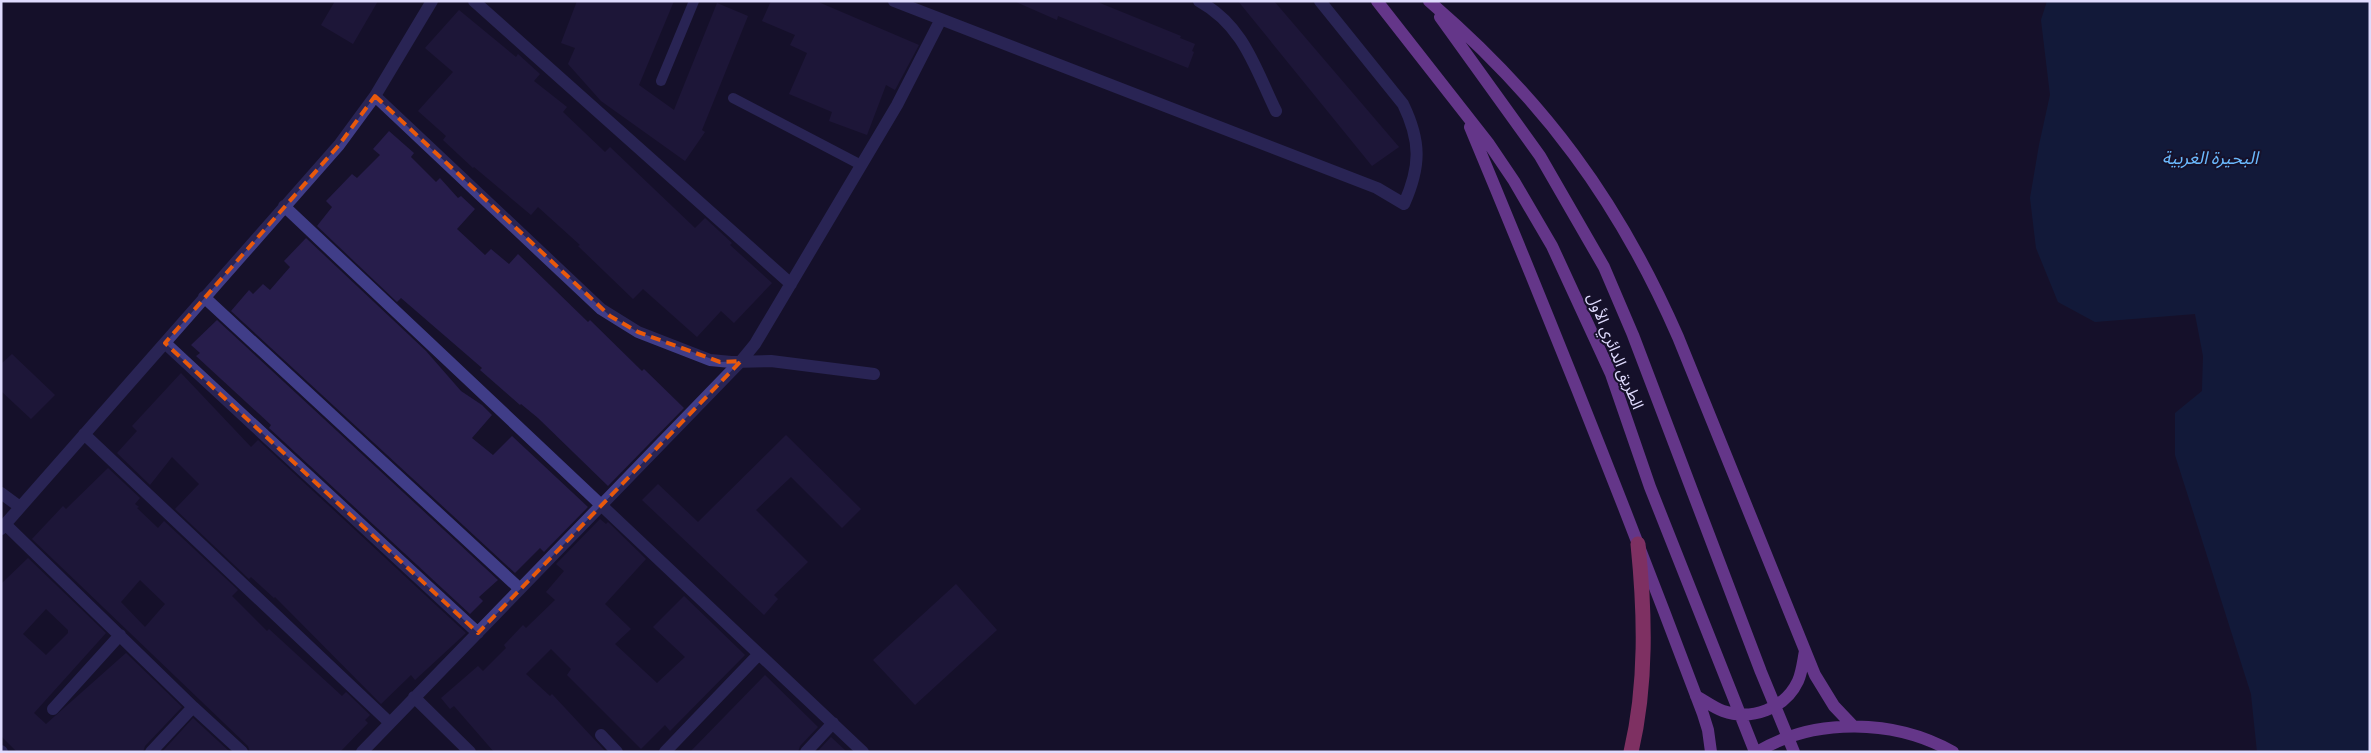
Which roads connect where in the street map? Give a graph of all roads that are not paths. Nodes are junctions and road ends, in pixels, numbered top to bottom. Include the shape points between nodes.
1 (432, 1) edge
2 (474, 1) edge
3 (694, 1) edge
4 (894, 1) edge
5 (1199, 1) edge
6 (1320, 1) edge
7 (1377, 1) edge
8 (1429, 1) edge
9 (914, 5) edge
10 (941, 20) junction
11 (661, 81) dead end
12 (375, 96) junction
13 (733, 98) dead end
14 (1463, 108) junction
15 (1276, 111) dead end
16 (861, 165) junction
17 (284, 206) junction
18 (791, 284) junction
19 (204, 298) junction
20 (165, 343) junction
21 (741, 362) junction
22 (874, 374) dead end
23 (84, 434) junction
24 (1, 493) edge
25 (602, 505) junction
26 (20, 507) junction
27 (3, 526) edge
28 (1638, 544) junction
29 (520, 589) junction
30 (478, 633) junction
31 (120, 635) junction
32 (1805, 651) junction
33 (759, 654) junction
34 (1696, 696) junction
35 (414, 697) junction
36 (193, 707) junction
37 (54, 709) dead end
38 (390, 723) junction
39 (832, 723) junction
40 (1853, 726) junction
41 (601, 735) dead end
42 (151, 752) edge
43 (242, 752) edge
44 (362, 752) edge
45 (470, 752) edge
46 (617, 752) edge
47 (665, 752) edge
48 (806, 752) edge
49 (863, 752) edge
50 (1631, 752) edge
51 (1711, 752) edge
52 (1756, 752) edge
53 (1794, 752) edge
54 (1953, 752) edge

1 - 12 street
2 - 18 street
3 - 11 lane
4 - 9 street
5 - 15 street via 1220,14 1235,29
6 - 10 street via 1403,104 1412,122 1417,162 1414,183 1404,204 1377,188
7 - 14 main road, الطريق الدائري الأول
8 - 32 main road via 1483,49 1533,102 1589,173 1628,235 1678,337
8 - 53 main road, الطريق الدائري الأول via 1512,114 1586,233 1623,310
9 - 10 street
10 - 16 street via 897,105
12 - 17 street via 339,145
12 - 21 street via 610,316 638,332 700,357 720,362
13 - 16 lane
14 - 28 main road
14 - 52 main road, الطريق الدائري الأول via 1514,181 1568,280 1610,374 1650,487
16 - 18 street
17 - 19 street
17 - 25 street
18 - 21 street via 767,327
19 - 20 street
19 - 29 street
20 - 23 street
20 - 30 street
21 - 22 street via 771,361
21 - 25 street
23 - 26 street
23 - 38 street
24 - 26 street
25 - 29 street
25 - 33 street
26 - 27 street
27 - 31 street
28 - 34 main road
28 - 50 highway via 1643,654
29 - 30 street
30 - 35 street
31 - 36 street
31 - 37 street
32 - 34 main road via 1801,672 1792,692 1766,711 1733,714
32 - 40 main road via 1826,695
33 - 39 street
33 - 47 street
34 - 51 main road via 1708,730
35 - 38 street
35 - 45 street
36 - 42 street
36 - 43 street
38 - 44 street
39 - 48 street
39 - 49 street
40 - 52 main road via 1806,733
40 - 54 main road via 1900,732 1923,738
41 - 46 street

